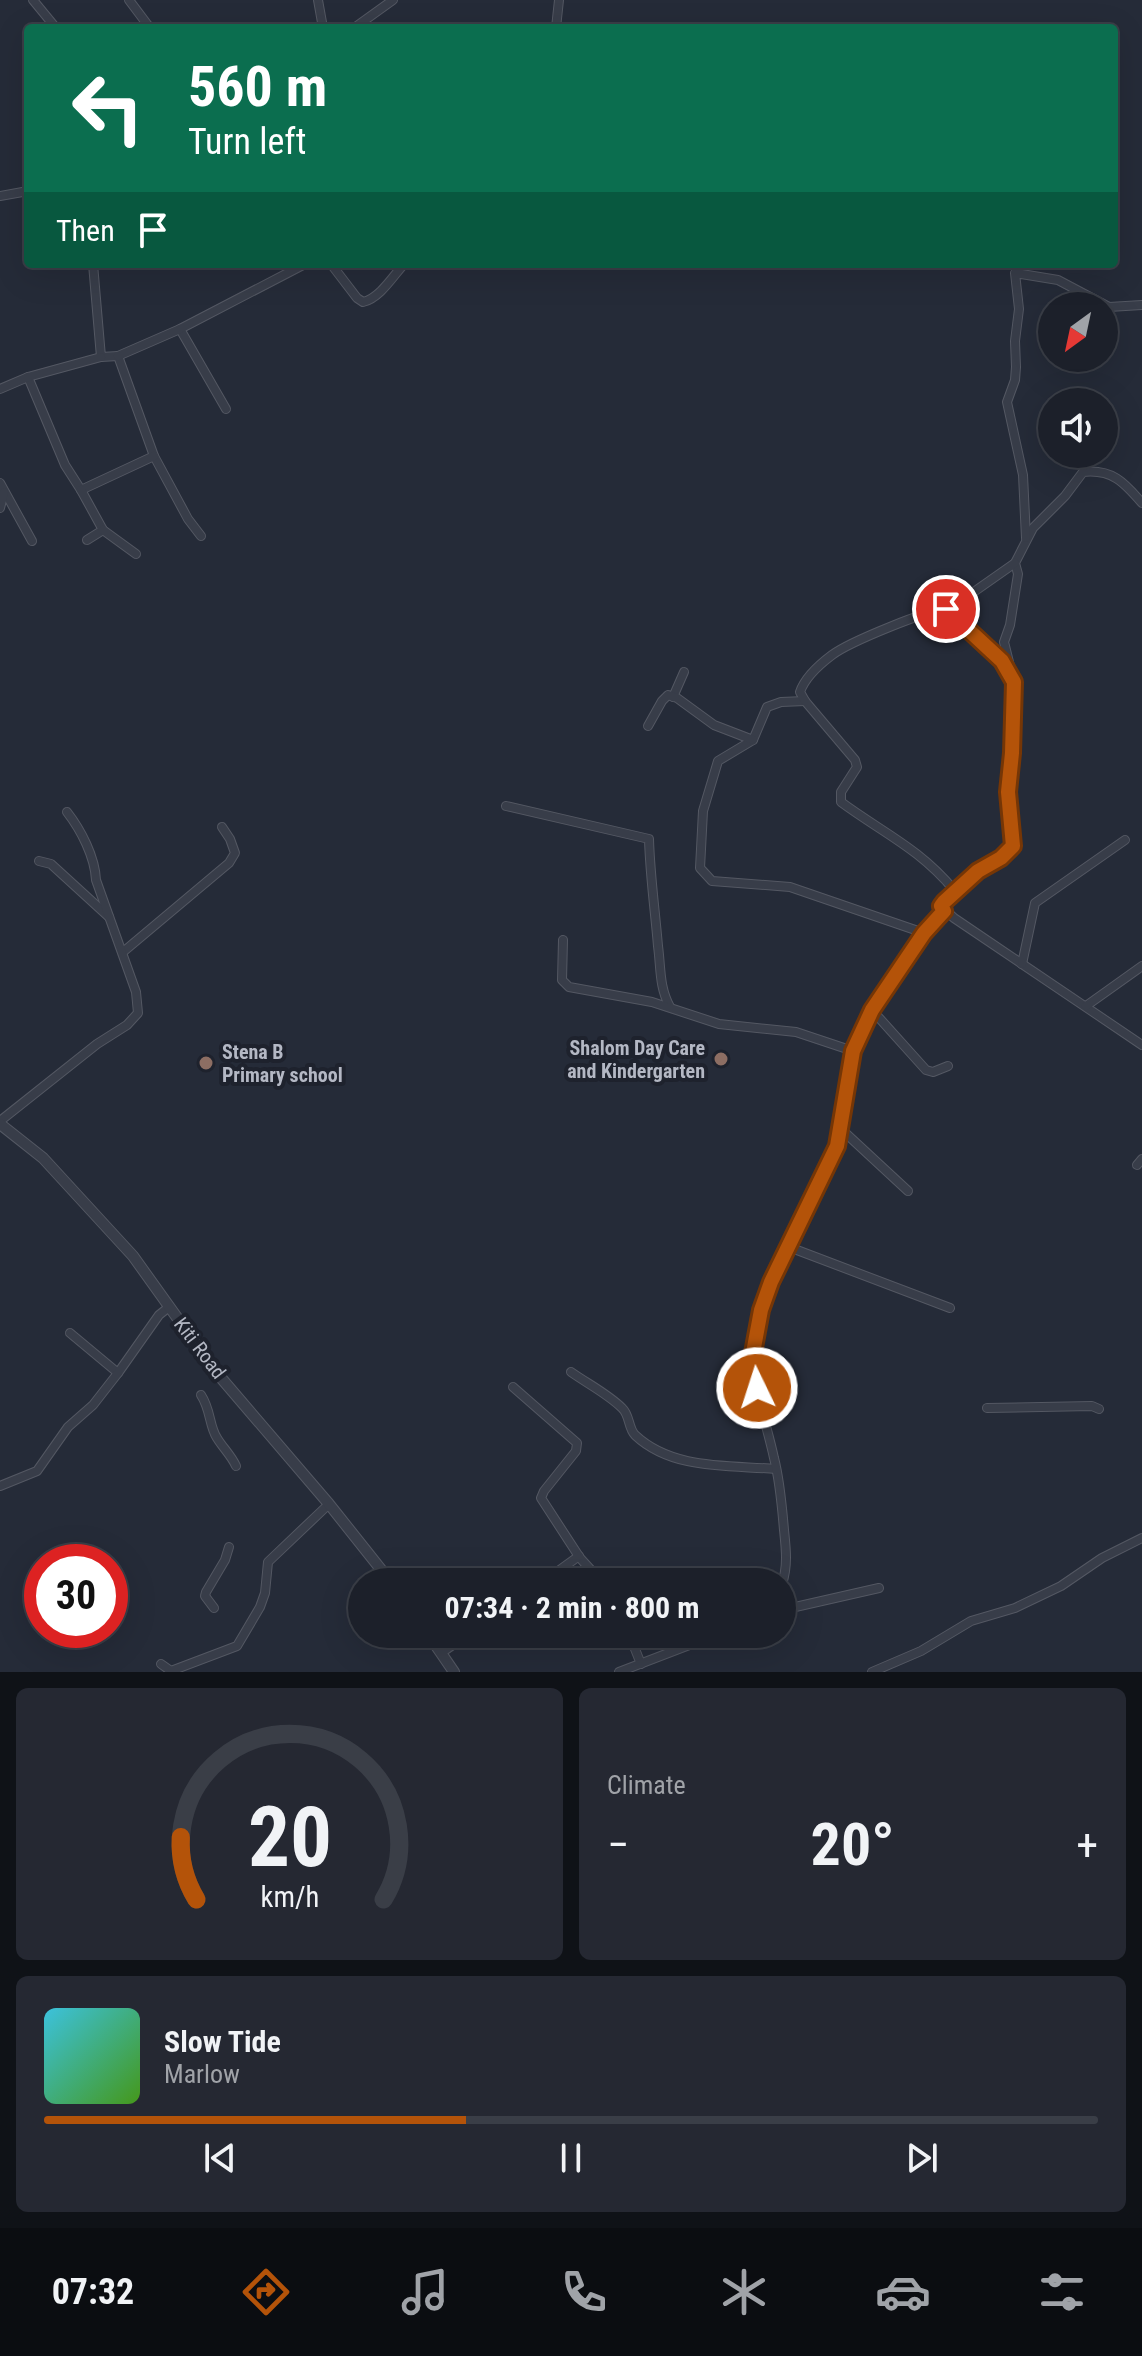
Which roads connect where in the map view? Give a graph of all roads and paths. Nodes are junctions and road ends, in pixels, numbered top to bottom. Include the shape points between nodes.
1 (33, 0) edge
2 (129, 0) edge
3 (318, 0) edge
4 (393, 0) edge
5 (559, 0) edge
6 (53, 24) edge
7 (147, 24) edge
8 (322, 24) edge
9 (360, 24) edge
10 (556, 24) edge
11 (24, 192) edge
12 (0, 196) edge
13 (93, 268) edge
14 (297, 268) edge
15 (334, 268) edge
16 (400, 268) edge
17 (1142, 305) edge
18 (180, 329) junction
19 (118, 356) junction
20 (101, 357) junction
21 (28, 377) junction
22 (0, 389) edge
23 (226, 409) dead end
24 (154, 456) junction
25 (2, 487) edge
26 (81, 490) junction
27 (1142, 503) edge
28 (0, 508) edge
29 (103, 530) junction
30 (201, 536) dead end
31 (1027, 539) junction
32 (87, 540) dead end
33 (32, 541) dead end
34 (136, 554) dead end
35 (1015, 563) junction
36 (948, 610) junction
37 (684, 672) dead end
38 (1014, 682) junction
39 (673, 697) junction
40 (805, 701) junction
41 (648, 726) dead end
42 (753, 740) junction
43 (506, 806) dead end
44 (67, 812) dead end
45 (222, 827) dead end
46 (1125, 840) dead end
47 (39, 861) dead end
48 (954, 890) junction
49 (944, 911) junction
50 (112, 920) junction
51 (924, 933) junction
52 (563, 940) dead end
53 (123, 952) junction
54 (1022, 964) junction
55 (1142, 966) edge
56 (1086, 1006) junction
57 (670, 1007) junction
58 (872, 1010) junction
59 (1142, 1045) edge
60 (853, 1051) junction
61 (948, 1066) dead end
62 (0, 1123) edge
63 (840, 1128) junction
64 (908, 1191) dead end
65 (789, 1247) junction
66 (169, 1307) junction
67 (950, 1308) dead end
68 (70, 1333) dead end
69 (571, 1372) dead end
70 (118, 1373) junction
71 (513, 1387) dead end
72 (201, 1395) dead end
73 (987, 1408) dead end
74 (1099, 1409) dead end
75 (236, 1466) dead end
76 (776, 1469) junction
77 (0, 1486) edge
78 (329, 1504) junction
79 (1142, 1538) edge
80 (229, 1547) dead end
81 (579, 1556) junction
82 (380, 1568) edge
83 (562, 1568) edge
84 (590, 1568) edge
85 (785, 1568) edge
86 (879, 1588) dead end
87 (796, 1607) edge
88 (214, 1608) dead end
89 (438, 1648) edge
90 (448, 1648) edge
91 (635, 1648) edge
92 (682, 1648) edge
93 (441, 1653) junction
94 (161, 1664) dead end
95 (641, 1664) junction
96 (454, 1672) edge
97 (619, 1672) edge
98 (872, 1672) edge

1 - 6 street
2 - 7 street
3 - 8 street
4 - 9 street
5 - 10 street
11 - 12 street
13 - 20 street
14 - 18 street
15 - 16 street via 363,302
17 - 31 street via 1109,307 1058,280 1015,273 1016,367 1007,402 1023,475
18 - 19 street
18 - 23 street
19 - 20 street
19 - 24 street
20 - 21 street
21 - 22 street
21 - 26 street
24 - 26 street
24 - 30 street
25 - 28 street
25 - 33 street
26 - 29 street
27 - 31 street via 1112,474 1083,472
29 - 32 street
29 - 34 street
31 - 35 street
35 - 36 street
35 - 38 street via 1018,574 1004,642
36 - 38 street via 1002,661
36 - 40 street via 917,617 832,654 801,686
37 - 39 street
38 - 48 street via 1008,792 1013,846
39 - 41 street via 662,701
39 - 42 street via 714,725
40 - 42 street via 767,707
40 - 48 street via 856,763 841,802 935,867
42 - 51 street via 725,755 714,769 703,811 700,868 705,875 712,881 790,887
43 - 57 street via 649,839 660,976
44 - 50 street via 95,863
45 - 53 street via 235,853 229,863
46 - 54 street via 1035,903
47 - 50 street via 51,864
48 - 49 street via 942,904
49 - 51 street
49 - 54 street
50 - 53 street
51 - 58 street
52 - 57 street via 562,980 569,987
53 - 62 street via 138,1004 134,1020
54 - 56 street
55 - 56 street
56 - 59 street
57 - 60 street via 719,1024 796,1032
58 - 60 street
58 - 61 street via 926,1070
60 - 63 street
62 - 66 street, Kiti Road via 85,1200
63 - 64 street
63 - 65 street via 833,1158
65 - 67 street
65 - 76 street via 761,1310 753,1353
66 - 70 street
66 - 78 street, Kiti Road via 216,1372
68 - 70 street
69 - 76 street via 625,1410 635,1435 666,1457
70 - 77 street via 68,1427 37,1471
71 - 81 street via 577,1443 541,1498
72 - 75 street via 215,1436
73 - 74 street
76 - 85 street
78 - 82 street, Kiti Road
78 - 94 street via 268,1562 260,1607 237,1646 171,1671
79 - 98 street via 1052,1590 971,1621
80 - 88 street via 205,1596
81 - 83 street
81 - 84 street
86 - 87 street
89 - 93 street
90 - 93 street
91 - 95 street
92 - 95 street
93 - 96 street
95 - 97 street

